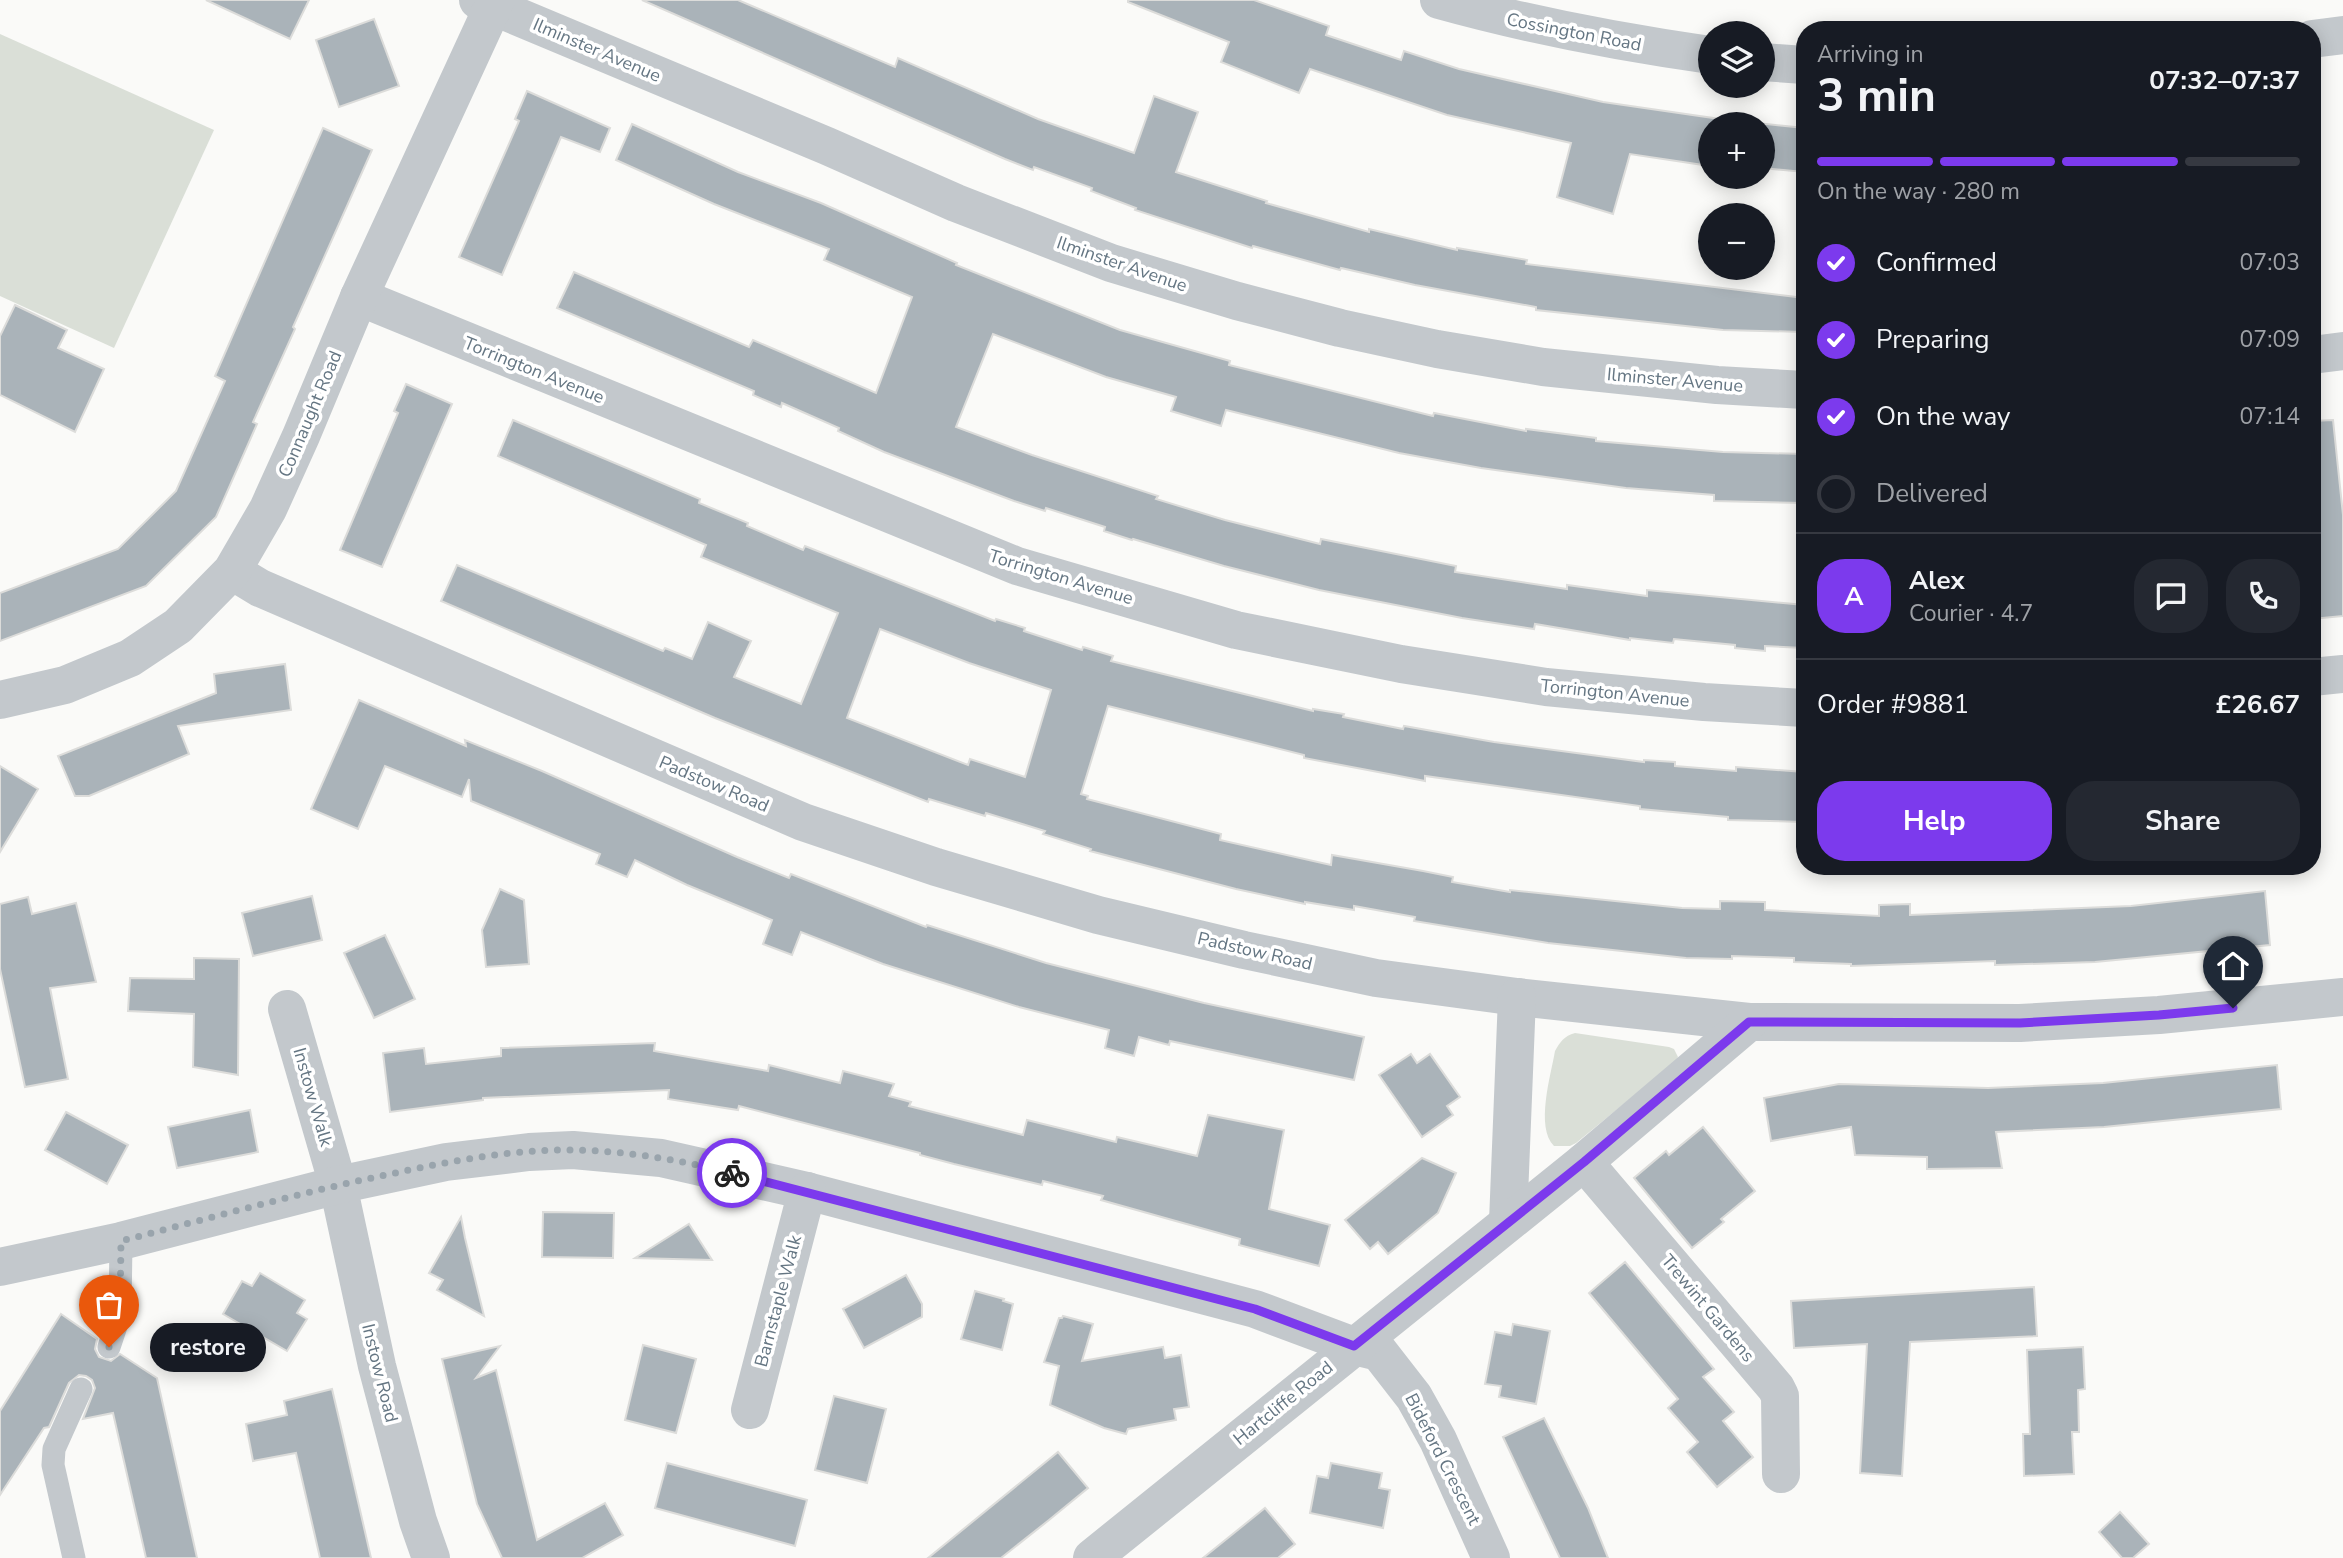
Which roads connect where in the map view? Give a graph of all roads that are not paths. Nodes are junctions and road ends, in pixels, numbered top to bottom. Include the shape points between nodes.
1 (1439, 0) edge
2 (489, 2) edge
3 (2343, 35) edge
4 (2321, 38) edge
5 (1698, 53) edge
6 (1775, 63) edge
7 (1796, 64) edge
8 (359, 297) junction
9 (2343, 351) edge
10 (2321, 354) edge
11 (1796, 390) edge
12 (232, 571) junction
13 (2343, 674) edge
14 (2321, 676) edge
15 (0, 701) edge
16 (1796, 708) edge
17 (1517, 997) junction
18 (2343, 997) edge
19 (287, 1009) dead end
20 (1749, 1022) junction
21 (1584, 1162) junction
22 (338, 1185) junction
23 (807, 1191) junction
24 (1508, 1222) junction
25 (121, 1241) junction
26 (0, 1267) edge
27 (1354, 1346) junction
28 (109, 1347) dead end
29 (81, 1389) dead end
30 (750, 1410) dead end
31 (1781, 1474) dead end
32 (75, 1558) edge
33 (431, 1558) edge
34 (1091, 1558) edge
35 (1491, 1558) edge

1 - 5 street, Cossington Road via 1626,44
2 - 8 street, Connaught Road
2 - 11 street, Ilminster Avenue via 956,203 1111,263 1237,301 1352,331 1543,367
3 - 4 street
6 - 7 street
8 - 12 street, Connaught Road via 268,509
8 - 16 street, Torrington Avenue via 1017,566 1236,630 1401,664 1546,687
9 - 10 street
12 - 15 street, Connaught Road via 178,626 130,658 65,685
12 - 17 street, Padstow Road via 285,599 803,822 924,863 1098,915 1244,950 1376,978
13 - 14 street
17 - 20 street, Padstow Road
17 - 24 street
18 - 20 street, Padstow Road via 2020,1023
19 - 22 street, Instow Walk
20 - 21 street, Hartcliffe Road
21 - 24 street, Hartcliffe Road
21 - 31 street, Trewint Gardens via 1776,1388 1780,1396
22 - 23 street, Bideford Crescent via 486,1156 573,1150 662,1158
22 - 25 street, Bideford Crescent
22 - 33 street, Instow Road via 377,1366
23 - 27 street, Bideford Crescent via 1255,1309
23 - 30 street, Barnstaple Walk
24 - 27 street, Hartcliffe Road
25 - 26 street, Bideford Crescent
25 - 28 lane via 120,1314
27 - 34 street, Hartcliffe Road
27 - 35 street, Bideford Crescent via 1379,1352 1414,1397
29 - 32 lane via 54,1449 53,1465

